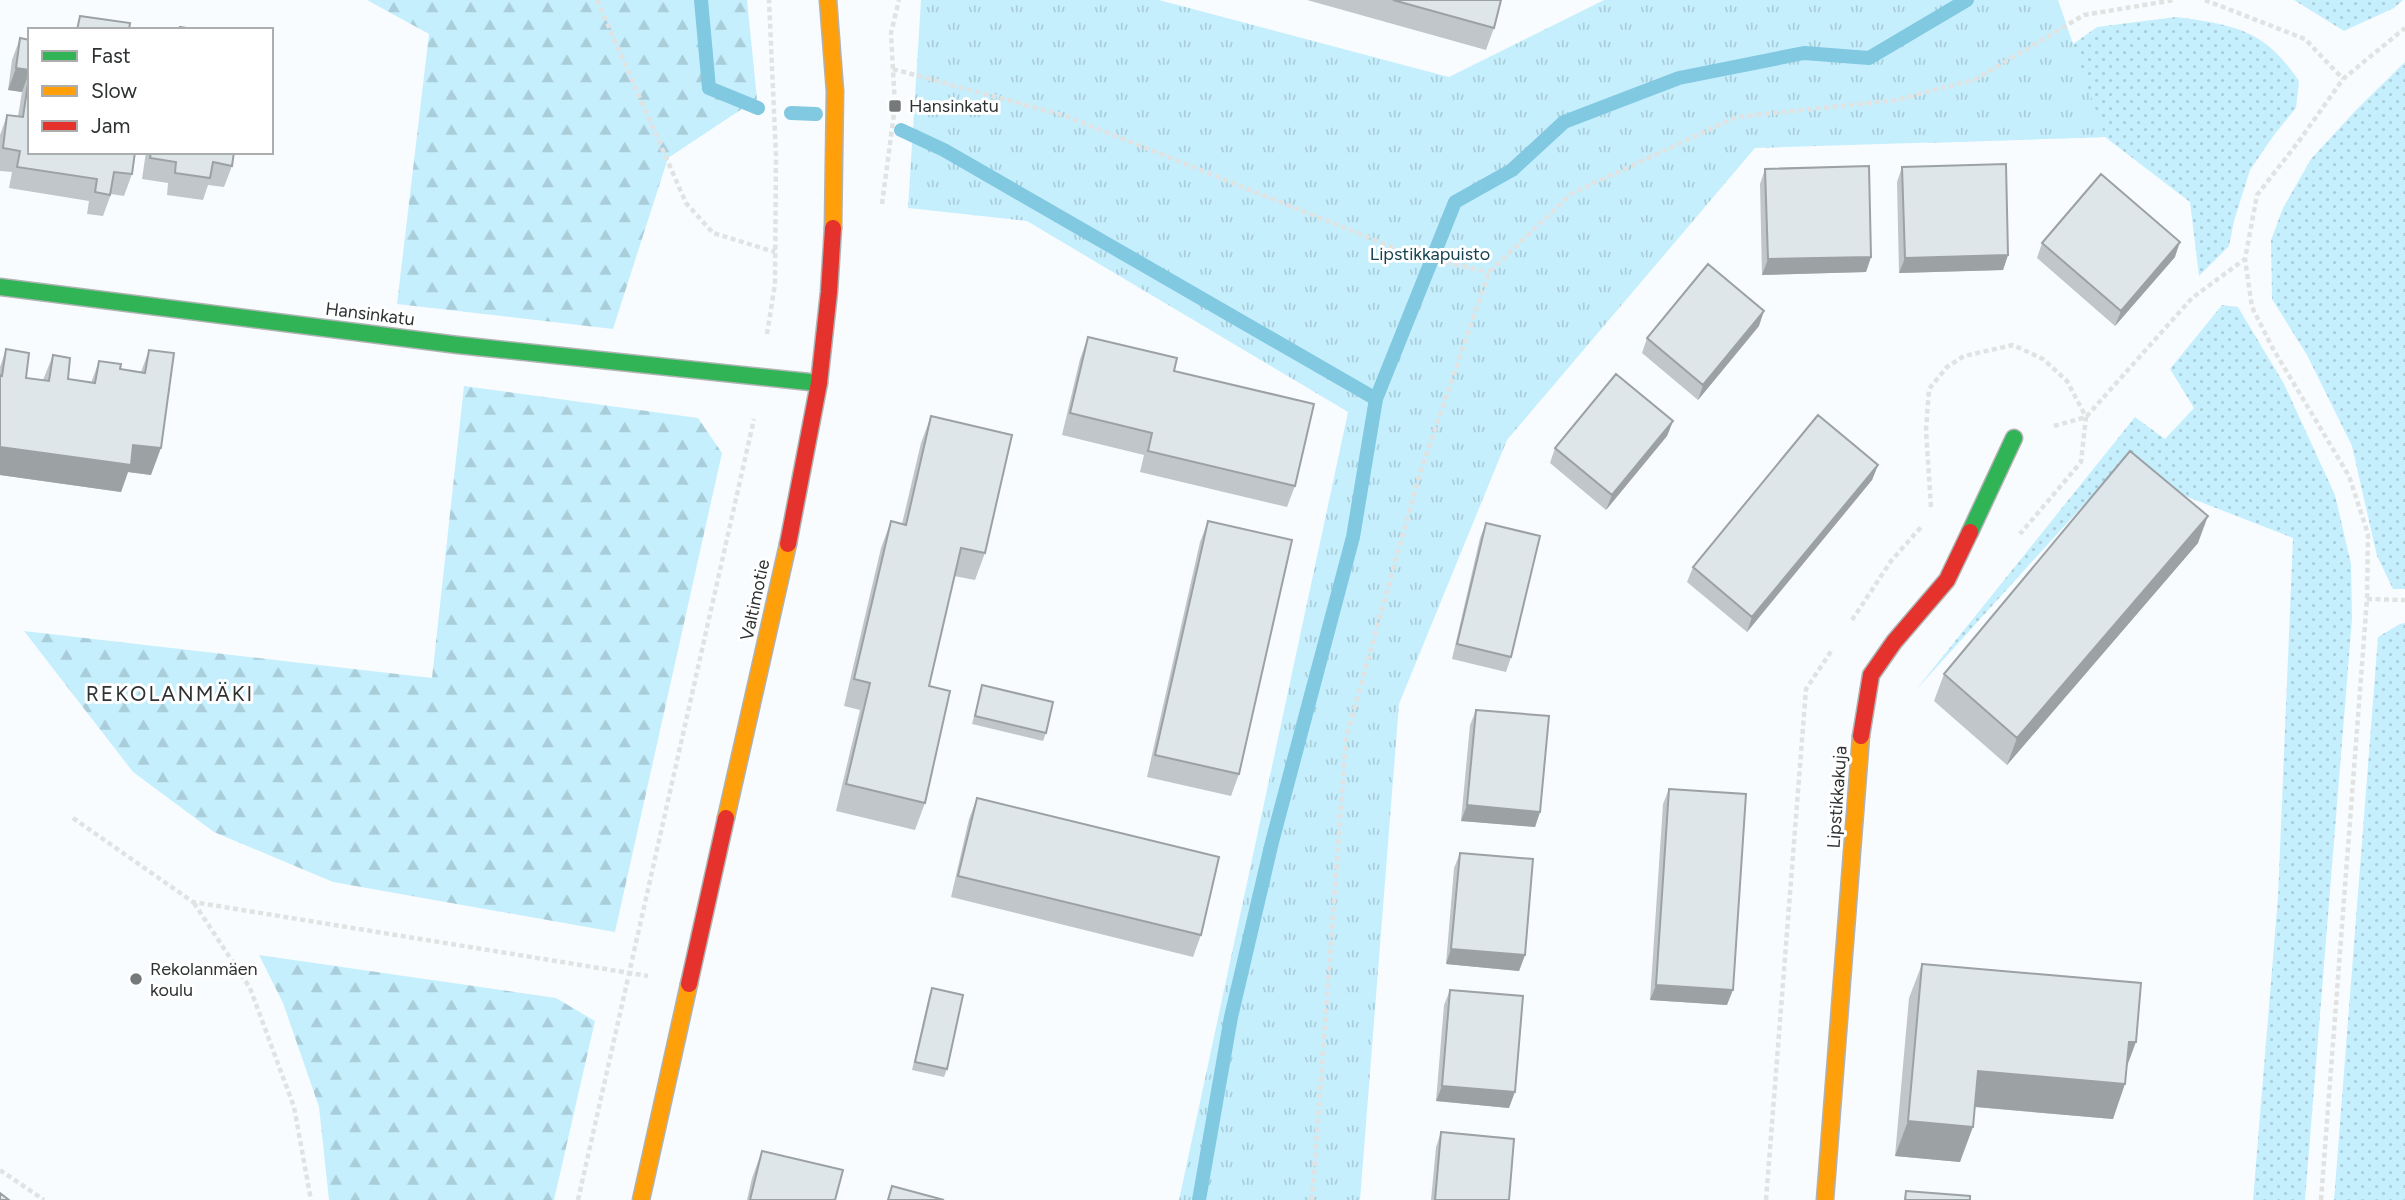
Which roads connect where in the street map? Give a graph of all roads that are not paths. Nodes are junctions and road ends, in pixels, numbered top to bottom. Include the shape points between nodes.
1 (828, 0) edge
2 (0, 287) edge
3 (819, 383) junction
4 (2014, 438) road end
5 (641, 1200) edge
6 (1825, 1200) edge

1 - 3 street, Valtimotie via 835,91 835,199
2 - 3 street, Hansinkatu via 458,345
3 - 5 street, Valtimotie via 798,497
4 - 6 street, Lipstikkakuja via 1947,580 1871,675 1863,716

